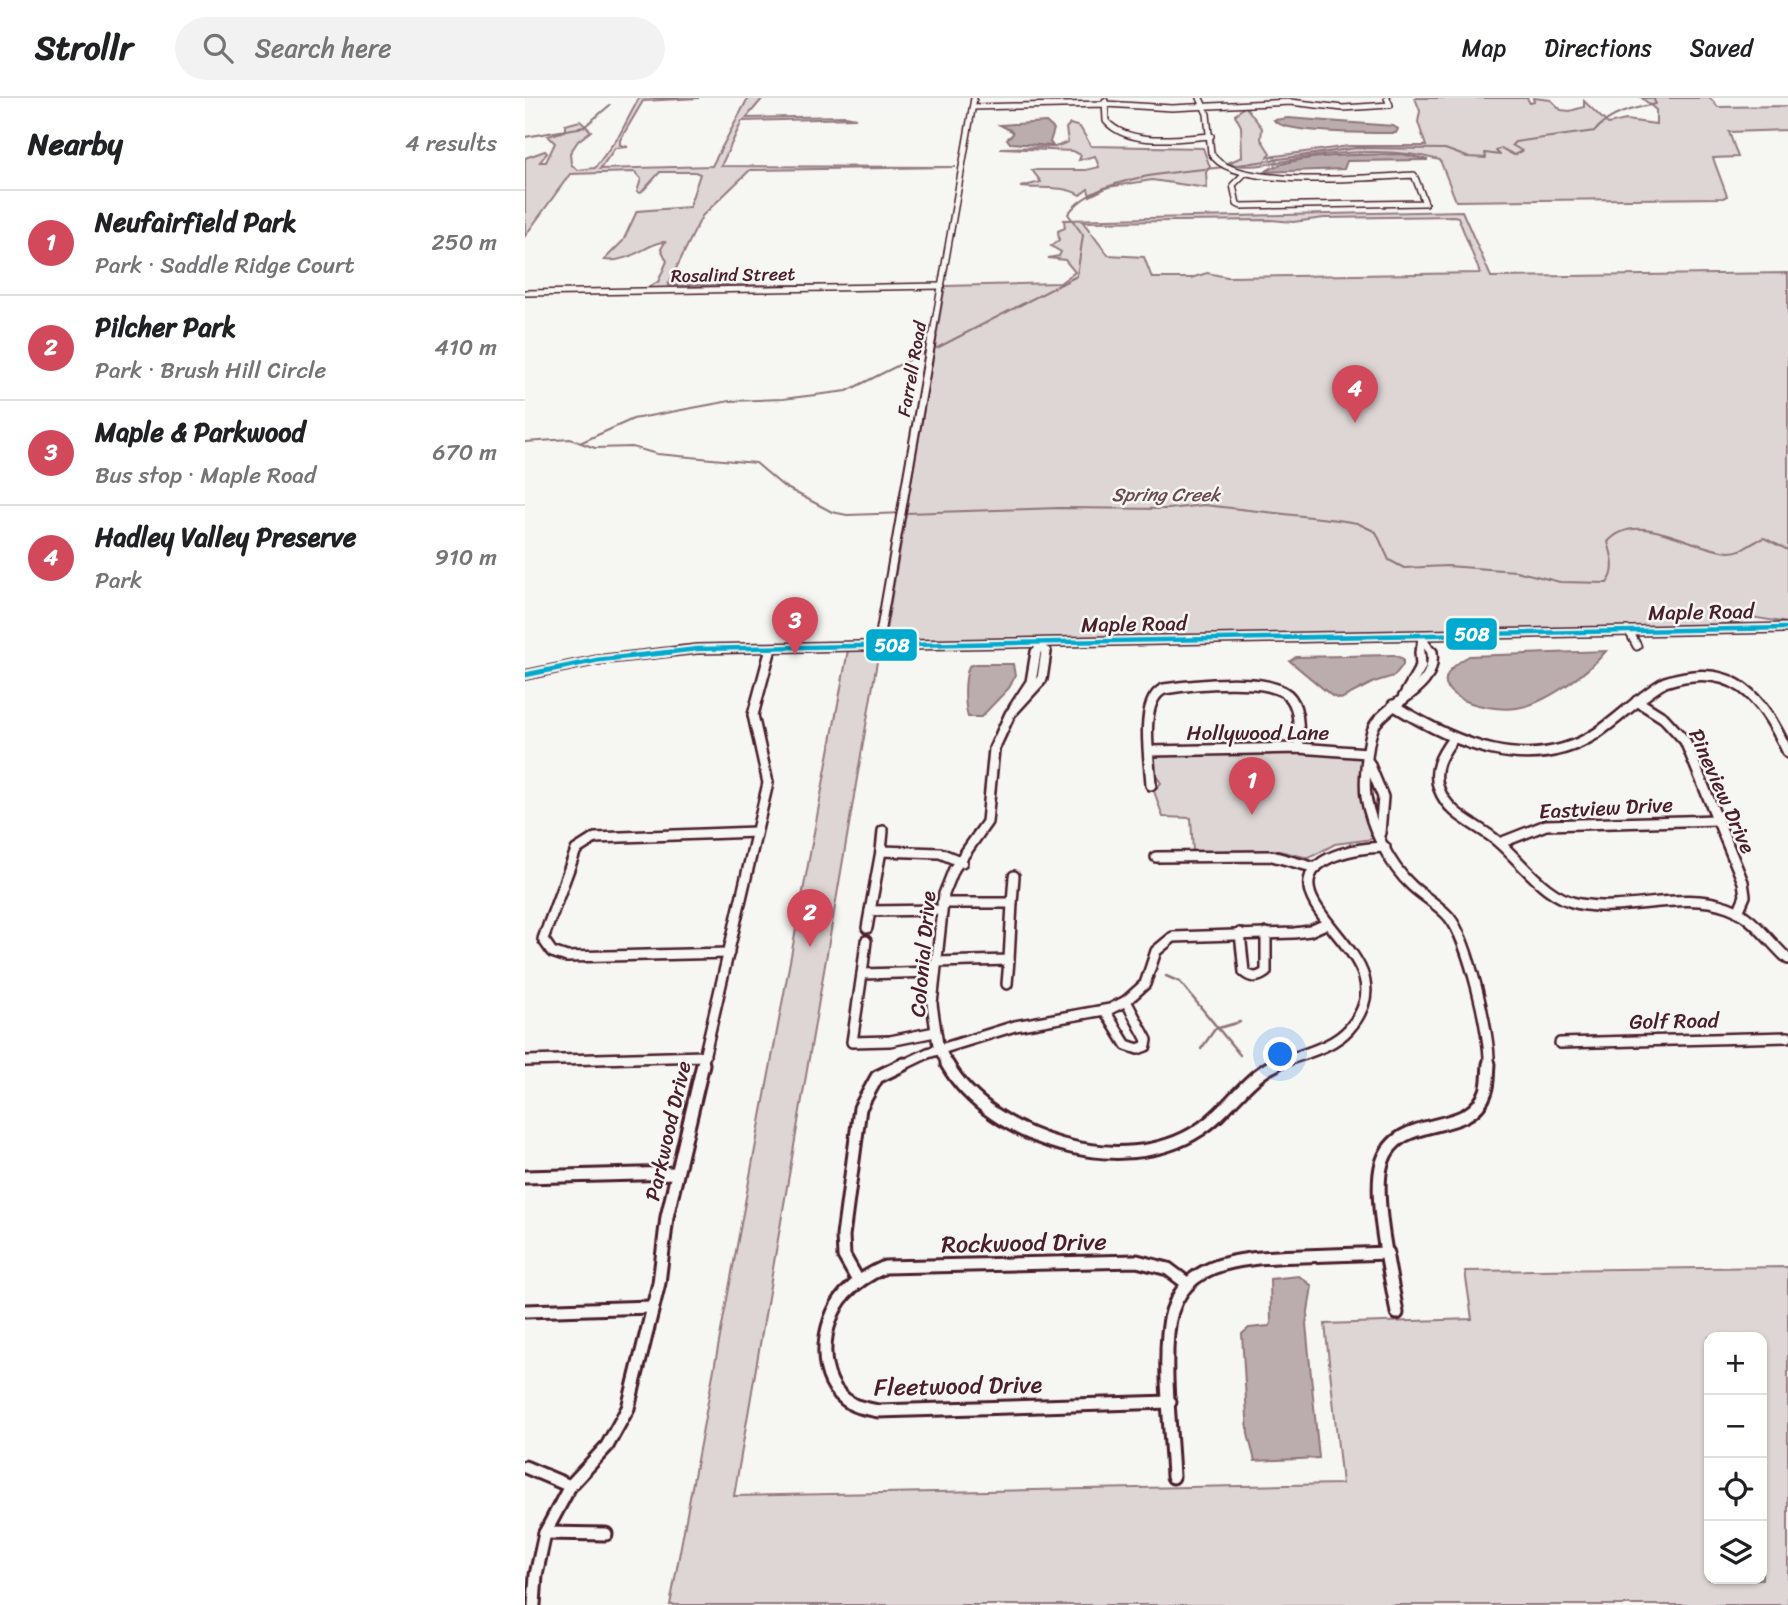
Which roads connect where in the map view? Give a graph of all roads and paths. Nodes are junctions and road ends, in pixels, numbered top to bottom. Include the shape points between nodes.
1 (1015, 98) edge
2 (1200, 98) edge
3 (1387, 98) edge
4 (1334, 99) edge
5 (1105, 101) edge
6 (973, 103) edge
7 (1014, 105) junction
8 (1206, 107) junction
9 (1329, 107) junction
10 (1211, 136) junction
11 (1244, 174) junction
12 (942, 286) junction
13 (525, 293) edge
14 (1788, 628) edge
15 (1629, 631) junction
16 (1422, 636) junction
17 (1040, 643) junction
18 (878, 645) junction
19 (1637, 646) dead end
20 (771, 648) junction
21 (525, 675) edge
22 (1637, 701) junction
23 (1393, 705) junction
24 (1014, 708) junction
25 (1452, 740) junction
26 (1299, 748) junction
27 (1150, 751) junction
28 (1367, 753) junction
29 (1788, 754) edge
30 (1369, 763) junction
31 (1151, 785) dead end
32 (1717, 820) junction
33 (883, 831) dead end
34 (757, 832) junction
35 (1380, 833) junction
36 (1500, 843) junction
37 (1385, 847) junction
38 (881, 852) junction
39 (1156, 857) dead end
40 (962, 862) junction
41 (1316, 868) junction
42 (1014, 876) dead end
43 (1012, 903) junction
44 (942, 907) junction
45 (870, 911) junction
46 (1738, 912) junction
47 (1328, 923) junction
48 (867, 928) dead end
49 (1240, 933) junction
50 (1266, 933) junction
51 (866, 941) dead end
52 (729, 953) junction
53 (1788, 959) edge
54 (1009, 960) junction
55 (935, 967) junction
56 (862, 974) junction
57 (1007, 984) dead end
58 (1126, 1001) junction
59 (1105, 1011) junction
60 (935, 1032) junction
61 (1788, 1037) edge
62 (1560, 1043) dead end
63 (940, 1049) junction
64 (705, 1056) junction
65 (525, 1061) edge
66 (677, 1173) junction
67 (525, 1177) edge
68 (1388, 1253) junction
69 (857, 1279) junction
70 (1188, 1284) junction
71 (652, 1307) junction
72 (525, 1311) edge
73 (1397, 1313) dead end
74 (1170, 1402) junction
75 (525, 1468) edge
76 (1173, 1477) dead end
77 (570, 1486) junction
78 (545, 1534) junction
79 (606, 1534) dead end
80 (534, 1605) edge

1 - 7 street
2 - 8 street
3 - 9 street via 1386,108
4 - 9 street
5 - 7 street
5 - 8 street
5 - 10 street via 1108,126 1119,133
6 - 7 street
6 - 12 street, Farrell Road
8 - 9 street via 1290,102
8 - 10 street
10 - 11 street via 1212,154 1223,167
11 - 11 street via 1233,187 1237,204 1248,206 1420,204 1425,200 1417,176
12 - 13 street, Rosalind Street
12 - 18 street, Farrell Road
14 - 15 main road, Maple Road
15 - 16 main road, Maple Road
15 - 19 street
16 - 17 main road, Maple Road
16 - 23 street via 1430,644 1431,671 1423,686
17 - 18 main road, Maple Road
17 - 24 street via 1033,677
17 - 24 street, Colonial Drive via 1047,652 1044,678 1039,688
18 - 20 main road, Maple Road
20 - 21 main road, Maple Road via 665,651
20 - 34 street, Parkwood Drive via 753,712 755,735 769,767
22 - 25 street via 1591,737 1557,750 1509,753
22 - 29 street via 1666,680 1685,675 1708,676 1739,686 1766,708
22 - 32 street, Pineview Drive via 1664,718 1685,741
23 - 25 street
23 - 28 street via 1375,726
24 - 40 street, Colonial Drive via 993,752 987,824
25 - 36 street via 1436,772 1439,788 1459,815
26 - 27 street, Hollywood Lane
26 - 27 street via 1294,702 1281,689 1175,687 1155,693 1150,700
26 - 28 street, Hollywood Lane
27 - 31 street
28 - 30 street
30 - 35 street via 1364,786 1369,814
30 - 35 street via 1384,795
32 - 36 street, Eastview Drive via 1546,825
32 - 46 street, Pineview Drive via 1743,882 1745,896
33 - 38 street
34 - 52 street, Parkwood Drive
34 - 52 street via 595,838 576,850 543,939 555,955
35 - 37 street
36 - 46 street via 1549,889 1572,902 1597,906 1707,904
37 - 41 street via 1334,853
37 - 68 street via 1400,874 1437,903 1458,929 1490,1080 1480,1107 1464,1119 1423,1125 1392,1144 1382,1163 1381,1185
38 - 40 street via 940,853
38 - 45 street
39 - 41 street via 1272,856
40 - 44 street, Colonial Drive via 946,884
41 - 47 street, Colonial Drive via 1310,892
42 - 43 street
43 - 44 street
43 - 54 street
44 - 45 street
44 - 55 street, Colonial Drive
45 - 48 street
46 - 53 street via 1758,925
47 - 50 street via 1310,931
47 - 63 street, Colonial Drive via 1351,947 1363,970 1365,995 1357,1022 1328,1046 1255,1077 1210,1123 1174,1142 1096,1150 1046,1141 998,1118 976,1101 956,1079
49 - 50 street
49 - 50 street via 1244,972 1250,977 1266,972
49 - 58 street via 1173,936 1156,951 1145,984
51 - 56 street
52 - 64 street, Parkwood Drive
54 - 55 street
54 - 57 street
55 - 56 street
55 - 60 street, Colonial Drive
56 - 60 street via 852,1042 890,1041
58 - 59 street
58 - 59 street via 1147,1040 1140,1050 1125,1047
59 - 63 street via 1015,1026
60 - 63 street, Colonial Drive
61 - 62 street, Golf Road
63 - 69 street via 886,1071 862,1100 842,1246
64 - 65 street
64 - 66 street, Parkwood Drive
66 - 67 street
66 - 71 street, Parkwood Drive
68 - 70 street via 1239,1257 1215,1264
68 - 73 street
69 - 70 street, Rockwood Drive via 892,1267 1136,1261 1168,1269
69 - 74 street, Fleetwood Drive via 834,1308 826,1359 835,1393 848,1404 878,1411
70 - 74 street via 1169,1324
71 - 72 street
71 - 77 street, Parkwood Drive via 620,1427
74 - 76 street
75 - 77 street
77 - 78 street, Parkwood Drive
78 - 79 street
78 - 80 street, Parkwood Drive

